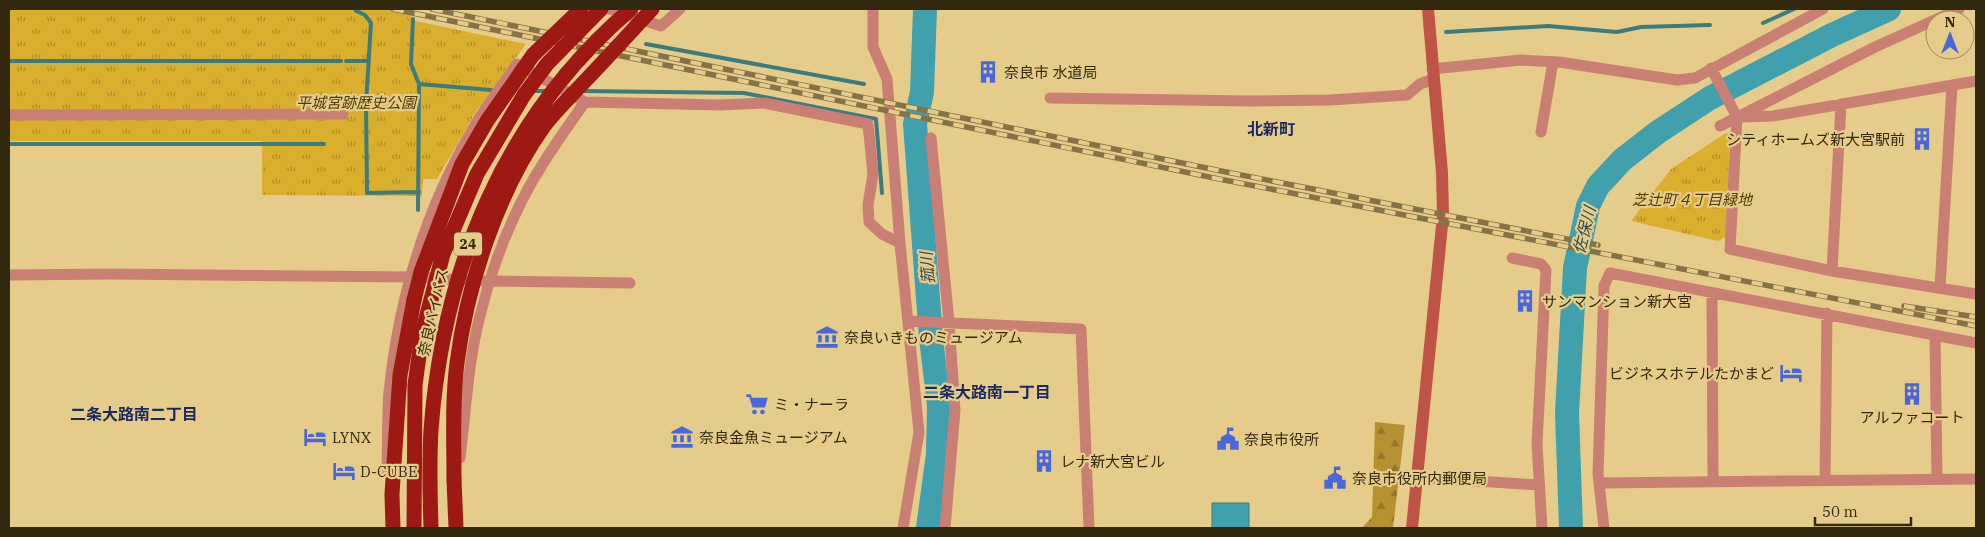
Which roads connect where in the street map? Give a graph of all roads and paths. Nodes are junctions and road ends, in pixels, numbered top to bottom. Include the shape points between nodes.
1 (581, 9) edge
2 (601, 9) edge
3 (610, 9) edge
4 (631, 9) edge
5 (652, 9) edge
6 (680, 9) edge
7 (873, 9) edge
8 (1428, 9) edge
9 (1823, 9) edge
10 (1959, 9) edge
11 (1553, 62) junction
12 (1712, 70) junction
13 (1433, 74) junction
14 (1976, 81) edge
15 (1952, 85) junction
16 (1050, 98) dead end
17 (585, 102) junction
18 (1841, 104) junction
19 (9, 114) edge
20 (343, 114) dead end
21 (1736, 115) junction
22 (1720, 126) dead end
23 (1541, 132) dead end
24 (931, 138) dead end
25 (900, 243) junction
26 (1512, 258) dead end
27 (1832, 271) junction
28 (9, 275) edge
29 (410, 277) junction
30 (490, 282) junction
31 (630, 284) dead end
32 (1940, 288) junction
33 (1712, 293) junction
34 (1976, 294) edge
35 (1826, 313) junction
36 (908, 321) junction
37 (949, 322) junction
38 (1935, 335) junction
39 (1976, 343) edge
40 (1417, 477) junction
41 (1937, 479) junction
42 (1976, 479) edge
43 (454, 480) junction
44 (1825, 480) junction
45 (1713, 481) junction
46 (1600, 483) junction
47 (1538, 485) junction
48 (392, 494) junction
49 (393, 528) edge
50 (414, 528) edge
51 (431, 528) edge
52 (456, 528) edge
53 (903, 528) edge
54 (945, 528) edge
55 (1089, 528) edge
56 (1412, 528) edge
57 (1542, 528) edge
58 (1604, 528) edge

1 - 48 highway, bridge via 533,55 487,121 462,164 421,272 414,300 400,375
2 - 50 highway, 奈良バイパス / 24, bridge via 547,64 524,95 477,174 443,254 422,334 415,385
3 - 6 street via 661,26
4 - 51 highway, 奈良バイパス / 24, bridge via 582,56 552,91 518,140 468,244 452,298 436,383 431,431
5 - 43 highway, 24, bridge via 555,112 523,161 505,197 475,277 462,329 454,405
7 - 25 street via 873,47 887,79
8 - 13 street
9 - 12 street
10 - 21 street via 1875,46
11 - 12 street via 1677,80 1695,78
11 - 13 street via 1521,60
11 - 23 street
12 - 21 street
13 - 16 street via 1407,95 1330,100
13 - 40 street via 1443,215
14 - 15 street
15 - 18 street
15 - 32 street
17 - 25 street via 720,106 764,103 868,124 873,174 869,222 882,234
17 - 29 street via 517,64 480,117 448,175
17 - 30 street via 543,163 513,220
18 - 21 street via 1773,116
18 - 27 street
19 - 20 street
21 - 22 street
21 - 27 street via 1730,249
24 - 37 street
25 - 36 street
26 - 47 street via 1541,264 1546,270 1537,444
27 - 32 street
28 - 29 street
29 - 30 street
29 - 48 street via 389,393 387,464
30 - 31 street
30 - 43 street via 469,369 459,463
32 - 34 street
33 - 35 street
33 - 45 street
33 - 46 street via 1610,272 1604,286 1599,408
35 - 38 street
35 - 44 street
36 - 37 street
36 - 53 street via 919,432
37 - 54 street via 955,410
37 - 55 street via 1081,329
38 - 39 street
38 - 41 street
40 - 47 street
40 - 56 street
41 - 42 street
41 - 44 street
43 - 52 highway
44 - 45 street
45 - 46 street
46 - 58 street
47 - 57 street
48 - 49 highway

